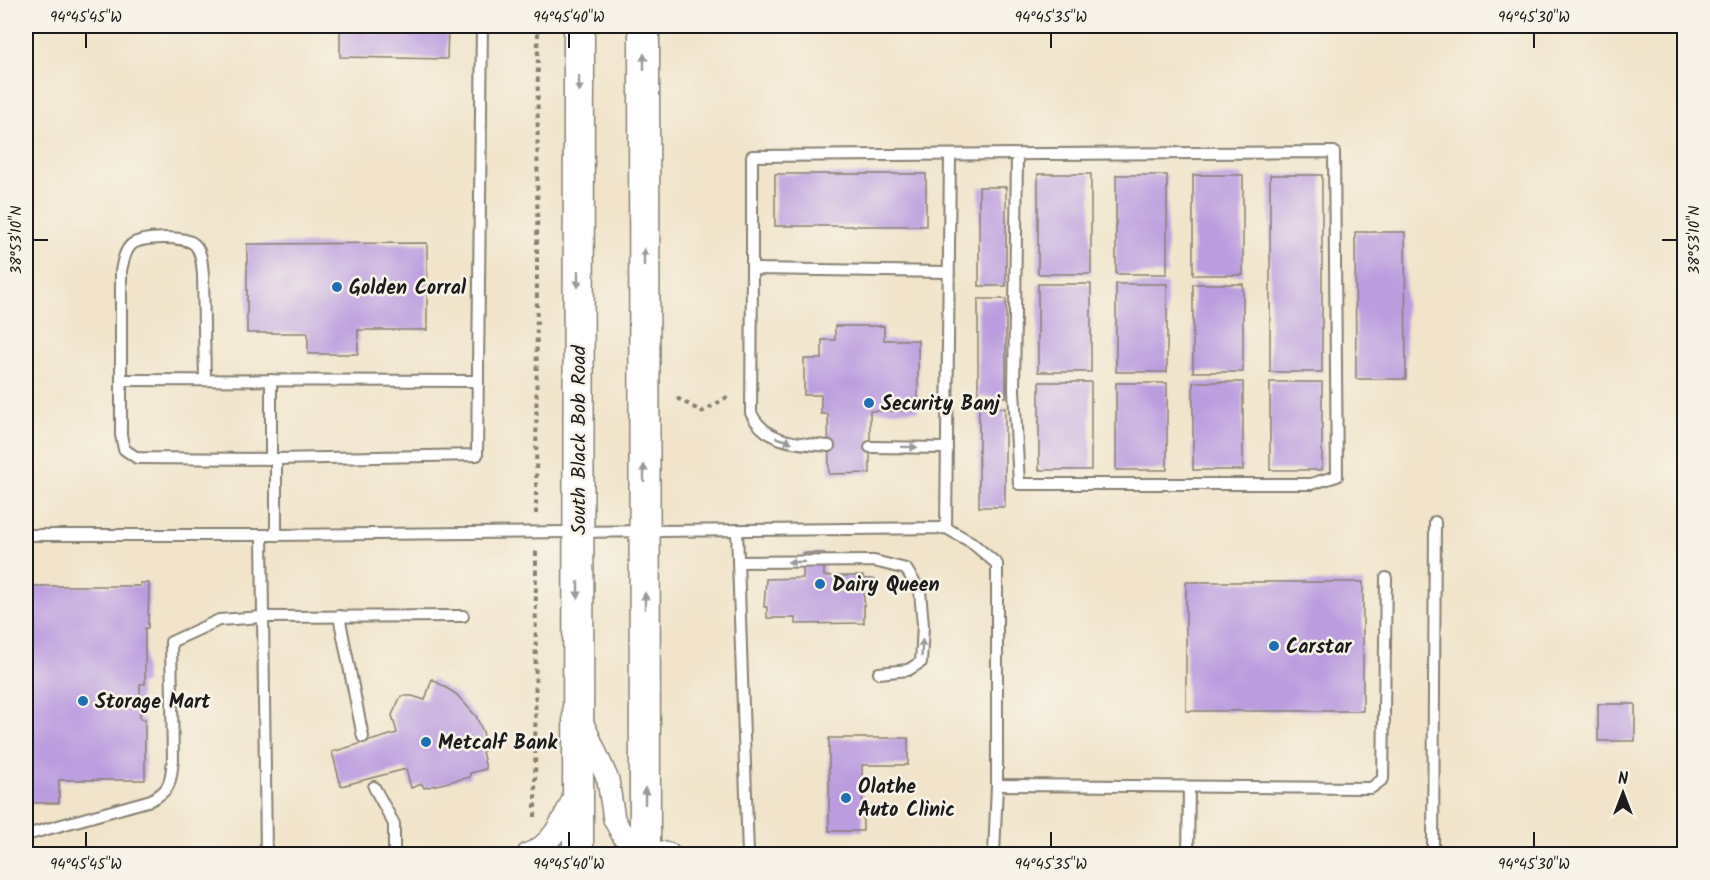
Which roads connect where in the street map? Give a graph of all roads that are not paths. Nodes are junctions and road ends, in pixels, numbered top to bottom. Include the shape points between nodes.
1 (482, 26) edge
2 (579, 26) edge
3 (644, 26) edge
4 (950, 156) junction
5 (1017, 156) junction
6 (752, 269) junction
7 (948, 272) junction
8 (121, 380) junction
9 (205, 380) junction
10 (271, 380) junction
11 (478, 381) junction
12 (829, 446) dead end
13 (870, 447) dead end
14 (947, 448) junction
15 (273, 459) junction
16 (1435, 522) dead end
17 (946, 528) junction
18 (737, 530) junction
19 (578, 532) junction
20 (645, 532) junction
21 (26, 535) edge
22 (262, 535) junction
23 (276, 535) junction
24 (738, 562) junction
25 (1386, 578) dead end
26 (339, 616) junction
27 (463, 616) dead end
28 (263, 617) junction
29 (879, 673) dead end
30 (578, 709) junction
31 (363, 737) dead end
32 (997, 785) junction
33 (374, 787) dead end
34 (1189, 787) junction
35 (578, 790) junction
36 (26, 836) edge
37 (653, 853) edge
38 (266, 855) edge
39 (394, 855) edge
40 (528, 855) edge
41 (578, 855) edge
42 (748, 855) edge
43 (994, 855) edge
44 (1188, 855) edge
45 (1432, 855) edge

1 - 11 lane
2 -> 19 main road, South Black Bob Road
20 -> 3 main road
4 - 5 lane
4 - 6 lane via 752,156
4 - 7 lane
5 - 5 lane via 1334,152 1336,476 1311,484 1019,484 1014,390
6 - 7 lane
6 -> 12 lane via 751,413 756,424 770,436 790,443
7 - 14 lane
8 - 9 lane
8 - 9 lane via 121,271 131,245 148,239 184,239 196,245 202,260
8 - 15 lane via 121,435 124,449 137,458
9 - 10 lane
10 - 11 lane
10 - 15 lane
11 - 15 lane via 477,455
13 -> 14 lane
14 - 17 lane
15 - 23 lane
16 - 45 lane
17 - 18 lane
17 - 32 lane via 997,564
18 - 20 lane
18 - 24 lane
19 - 20 lane
19 - 23 lane
19 -> 30 main road, South Black Bob Road
37 -> 20 main road
21 - 22 lane
22 - 23 lane
22 - 28 lane
29 -> 24 lane via 908,670 921,662 920,591 906,569 874,561
24 - 42 lane
25 - 34 lane via 1383,779 1371,788
26 - 27 lane
26 - 28 lane
26 - 31 lane
28 - 36 lane via 219,620 171,642 173,760 171,780 164,793
28 - 38 lane
30 - 35 main road, South Black Bob Road
30 - 37 street via 608,780 614,819 623,836
32 - 34 lane
32 - 43 lane
33 - 39 lane via 394,824
34 - 44 lane
35 - 40 street via 549,841
35 - 41 main road, South Black Bob Road

